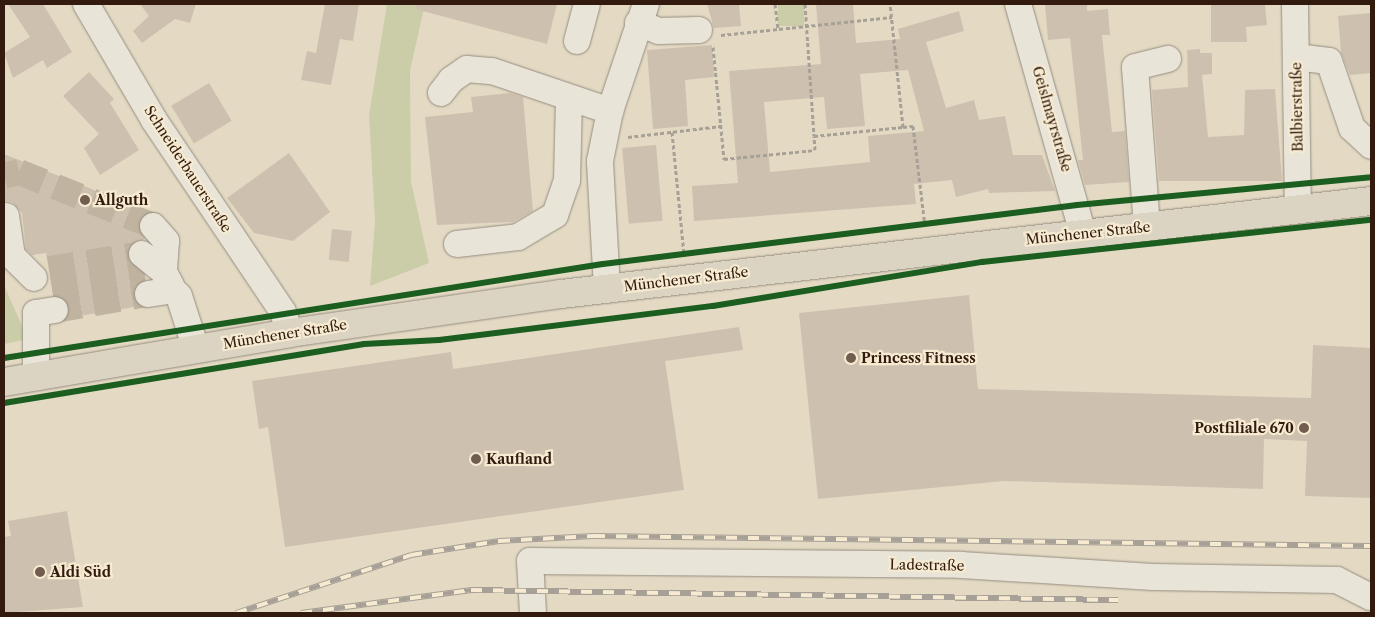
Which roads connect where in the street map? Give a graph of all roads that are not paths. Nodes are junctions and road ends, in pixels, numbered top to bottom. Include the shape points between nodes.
1 (86, 4) edge
2 (587, 4) edge
3 (1018, 4) edge
4 (1295, 4) edge
5 (642, 14) edge
6 (699, 30) dead end
7 (577, 41) dead end
8 (1296, 57) junction
9 (1168, 59) dead end
10 (441, 93) dead end
11 (569, 99) junction
12 (610, 111) junction
13 (1371, 146) edge
14 (566, 181) junction
15 (600, 186) junction
16 (1371, 201) edge
17 (1298, 210) junction
18 (6, 216) dead end
19 (153, 226) tunnel mouth
20 (1147, 227) junction
21 (1083, 234) junction
22 (457, 244) dead end
23 (607, 288) junction
24 (290, 333) junction
25 (196, 349) junction
26 (36, 377) junction
27 (4, 382) edge
28 (1371, 597) edge
29 (533, 613) edge

1 - 24 street, Schneiderbauerstraße via 154,120 283,312
2 - 7 street
3 - 21 street, Geislmayrstraße
4 - 8 street, Balbierstraße
5 - 6 street via 659,32
5 - 12 street
8 - 13 street via 1329,61 1352,128
8 - 17 street, Balbierstraße
9 - 20 street via 1135,67
10 - 11 street via 450,80 467,69 492,71
11 - 12 street
11 - 14 street
12 - 15 street
14 - 15 street
14 - 22 street via 562,202 542,225 518,237
15 - 23 street
16 - 17 main road, Münchener Straße
17 - 20 main road, Münchener Straße
18 - 26 street via 12,256 43,292
19 - 25 street via 166,241 157,278 186,310
20 - 21 main road, Münchener Straße
21 - 23 main road, Münchener Straße
23 - 24 main road, Münchener Straße
24 - 25 main road, Münchener Straße
25 - 26 main road, Münchener Straße
26 - 27 main road, Münchener Straße
28 - 29 street, Ladestraße via 1337,580 1153,577 961,565 530,561

